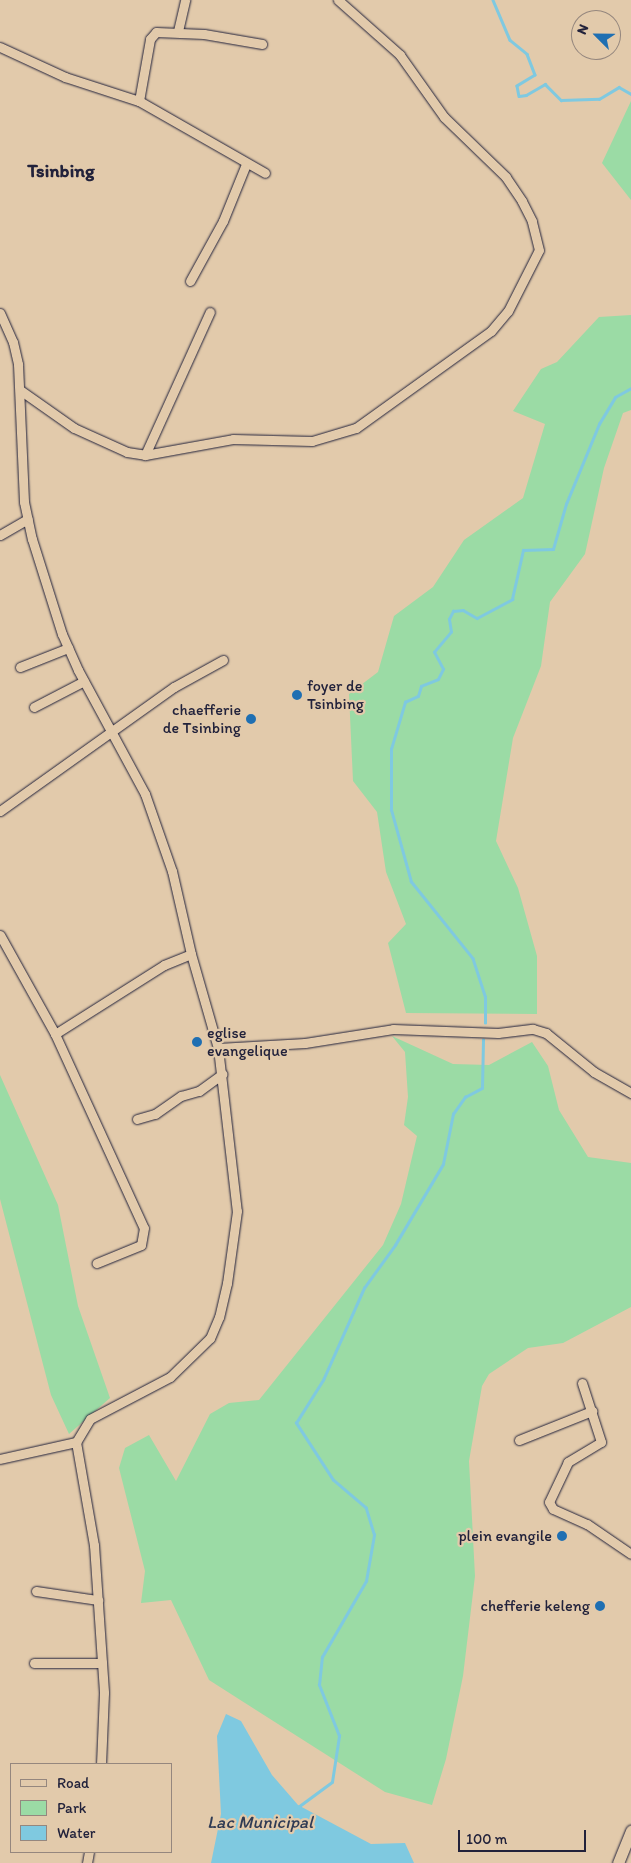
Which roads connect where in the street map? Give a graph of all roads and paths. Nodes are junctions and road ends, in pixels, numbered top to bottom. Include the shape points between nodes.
1 (185, 0) edge
2 (338, 0) edge
3 (178, 31) junction
4 (262, 44) dead end
5 (0, 47) edge
6 (139, 101) junction
7 (246, 164) junction
8 (265, 173) dead end
9 (190, 281) dead end
10 (210, 312) dead end
11 (0, 313) edge
12 (20, 390) junction
13 (145, 455) junction
14 (28, 519) junction
15 (0, 535) edge
16 (68, 648) junction
17 (223, 660) dead end
18 (20, 667) dead end
19 (84, 681) junction
20 (34, 707) dead end
21 (113, 732) junction
22 (0, 811) edge
23 (0, 935) edge
24 (191, 954) junction
25 (55, 1034) junction
26 (218, 1048) junction
27 (222, 1074) junction
28 (631, 1093) edge
29 (137, 1119) dead end
30 (97, 1263) dead end
31 (582, 1383) dead end
32 (592, 1411) junction
33 (520, 1440) dead end
34 (76, 1442) junction
35 (0, 1459) edge
36 (631, 1554) edge
37 (36, 1591) dead end
38 (98, 1600) junction
39 (34, 1663) dead end
40 (102, 1664) junction
41 (101, 1763) edge
42 (631, 1830) edge
43 (618, 1863) edge

1 - 3 street
2 - 13 street via 400,55 444,117 506,177 532,221 538,242 535,263 508,311 491,331 356,428 312,441 233,439
3 - 4 street
3 - 6 street via 153,35
5 - 6 street via 57,74
6 - 7 street
7 - 8 street
7 - 9 street via 223,221
10 - 13 street
11 - 12 street via 13,342
12 - 13 street via 94,439 127,452
12 - 14 street via 22,471
14 - 15 street
14 - 16 street via 44,581
16 - 18 street
16 - 19 street
17 - 21 street via 181,682
19 - 20 street
19 - 21 street
21 - 22 street
21 - 24 street via 151,811 172,871
23 - 25 street
24 - 25 street via 164,965
24 - 26 street
25 - 30 street via 144,1228 141,1245
26 - 27 street
26 - 28 street via 305,1043 393,1029 498,1033 533,1029 546,1033 594,1072
27 - 29 street via 199,1091 181,1096 155,1114
27 - 34 street via 237,1211 219,1317 210,1338 196,1355 170,1377 90,1419
31 - 32 street
32 - 33 street
32 - 36 street via 601,1442 568,1462 549,1502 553,1509 586,1524
34 - 35 street
34 - 38 street via 94,1545
37 - 38 street
38 - 40 street
39 - 40 street
40 - 41 street
42 - 43 main road

